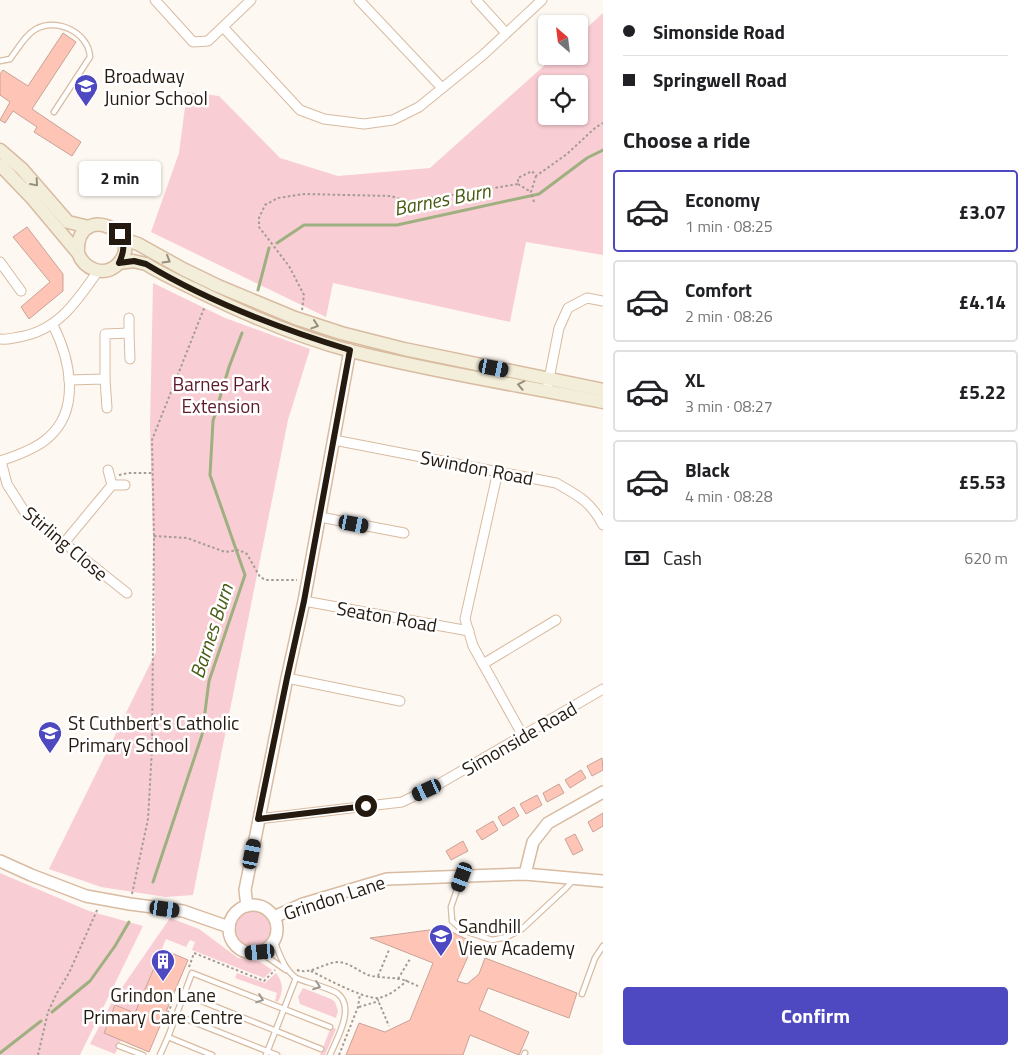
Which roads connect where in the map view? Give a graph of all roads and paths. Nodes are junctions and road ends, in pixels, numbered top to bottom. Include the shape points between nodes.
1 (155, 0) edge
2 (251, 0) edge
3 (359, 0) edge
4 (476, 0) edge
5 (542, 0) edge
6 (223, 27) junction
7 (506, 33) junction
8 (0, 61) edge
9 (442, 88) junction
10 (54, 112) dead end
11 (603, 123) edge
12 (0, 150) edge
13 (0, 165) edge
14 (536, 176) junction
15 (518, 184) junction
16 (531, 192) junction
17 (534, 202) dead end
18 (89, 227) junction
19 (123, 239) junction
20 (78, 253) junction
21 (0, 262) edge
22 (119, 263) junction
23 (98, 271) junction
24 (21, 291) dead end
25 (209, 296) junction
26 (603, 301) edge
27 (129, 318) dead end
28 (301, 320) junction
29 (53, 325) junction
30 (129, 333) junction
31 (354, 336) junction
32 (0, 339) edge
33 (350, 350) junction
34 (130, 359) dead end
35 (106, 379) junction
36 (69, 380) junction
37 (548, 385) junction
38 (603, 390) edge
39 (603, 402) edge
40 (107, 408) dead end
41 (334, 440) junction
42 (1, 461) edge
43 (498, 471) junction
44 (153, 473) junction
45 (110, 478) junction
46 (124, 485) dead end
47 (320, 517) junction
48 (603, 525) edge
49 (404, 533) dead end
50 (154, 536) junction
51 (64, 543) junction
52 (308, 580) junction
53 (127, 593) dead end
54 (304, 601) junction
55 (556, 620) dead end
56 (469, 631) junction
57 (483, 664) junction
58 (287, 678) junction
59 (603, 689) edge
60 (400, 701) dead end
61 (523, 736) junction
62 (603, 792) edge
63 (258, 819) junction
64 (0, 862) edge
65 (525, 874) junction
66 (462, 877) junction
67 (574, 878) junction
68 (603, 881) edge
69 (102, 899) junction
70 (130, 904) junction
71 (247, 906) junction
72 (274, 917) junction
73 (229, 926) junction
74 (274, 941) junction
75 (603, 946) edge
76 (388, 950) dead end
77 (260, 952) junction
78 (410, 959) dead end
79 (293, 968) dead end
80 (311, 971) junction
81 (290, 974) junction
82 (378, 976) junction
83 (296, 978) junction
84 (398, 979) junction
85 (406, 980) junction
86 (418, 986) dead end
87 (360, 993) junction
88 (184, 994) junction
89 (582, 994) dead end
90 (378, 1000) junction
91 (358, 1008) junction
92 (284, 1009) junction
93 (176, 1015) junction
94 (389, 1026) dead end
95 (330, 1027) dead end
96 (276, 1030) junction
97 (168, 1037) junction
98 (120, 1046) dead end
99 (321, 1049) dead end
100 (267, 1053) edge
101 (38, 1055) edge
102 (143, 1055) edge
103 (160, 1055) edge
104 (212, 1055) edge
105 (277, 1055) edge
106 (330, 1055) edge
107 (339, 1055) edge

1 - 6 street via 193,42 208,41
2 - 6 street
3 - 9 street
4 - 7 street
5 - 7 street
6 - 9 street via 300,110 324,119 364,124 393,120
7 - 9 street
8 - 10 lane via 10,59 29,33 38,27 52,24 80,35 87,43 90,57
11 - 14 path
12 -> 18 main road via 22,169 68,222
13 - 20 main road
14 - 15 path via 532,171 518,178
14 - 16 path
15 - 16 path
15 - 28 path via 409,202 391,196 304,194 278,198 265,205 259,227 289,266 304,295
16 - 17 path
18 - 19 main road via 101,224 112,227
18 - 20 main road via 79,239
19 - 22 main road
19 -> 28 main road via 218,286
20 - 23 main road via 86,266
21 - 24 street
22 - 23 main road via 109,270
22 - 25 main road via 134,261 146,264
23 - 29 street via 78,300
25 - 33 main road via 296,333
25 - 44 path via 152,440
26 - 37 street via 587,298 568,308 559,328
27 - 30 street
28 -> 31 main road
29 - 32 street via 32,335
29 - 36 street via 62,343
30 - 34 street
30 - 35 street via 105,334
31 - 33 main road
31 - 37 main road
37 -> 33 main road via 400,362
33 - 41 street
35 - 36 street
35 - 40 street
36 - 42 street via 69,401 63,419 49,437
37 - 38 main road
37 - 39 main road
41 - 43 street, Swindon Road
41 - 47 street
42 - 51 street, Stirling Close via 7,484 24,511
43 - 48 street, Swindon Road via 556,483 581,496
43 - 56 street via 466,619
44 - 45 path via 128,473
44 - 50 path
45 - 46 street
45 - 51 street
47 - 49 street
47 - 52 street
50 - 52 path via 187,538 225,552 239,550 247,554 260,577 266,580
50 - 70 path via 152,749 148,819
51 - 53 street, Stirling Close
52 - 54 street
54 - 56 street, Seaton Road
54 - 58 street
55 - 57 street
56 - 57 street
57 - 61 street
58 - 60 street
58 - 63 street
59 - 61 street, Simonside Road
61 - 63 street, Simonside Road via 402,802
62 - 65 street via 548,823 533,842
63 - 71 street via 245,890
64 - 69 street via 86,896
65 - 66 street, Grindon Lane
65 - 67 street, Grindon Lane
66 - 67 lane via 451,907 452,921 462,930 492,940 522,929
66 - 72 street, Grindon Lane via 387,879 304,904
67 - 68 street, Grindon Lane
69 - 70 street
69 - 101 path via 48,1012
70 - 73 street via 183,911
71 - 72 street, Grindon Lane via 258,905
71 - 73 street via 236,912
72 - 74 street, Grindon Lane via 277,926
73 - 77 street via 233,942 240,949
74 - 77 street, Grindon Lane
74 - 81 lane
75 - 89 lane via 595,958
76 - 82 path
77 - 81 lane
78 - 84 path
79 - 80 path
80 - 82 path via 340,962
80 - 87 path
81 - 83 lane
82 - 84 path
83 - 92 lane
83 -> 106 lane via 337,993 345,1003 345,1017
84 - 85 path
85 - 86 path
85 - 90 path via 400,989
87 - 90 path
87 - 91 path
88 -> 92 lane via 192,973
88 - 93 lane
88 - 96 lane
90 - 91 path
90 - 94 path
91 - 107 path
92 - 95 lane
92 - 96 lane
93 - 97 lane
93 - 100 lane
96 - 99 lane
96 - 100 lane
97 - 103 lane
97 - 104 lane
98 - 102 lane
100 - 105 lane

